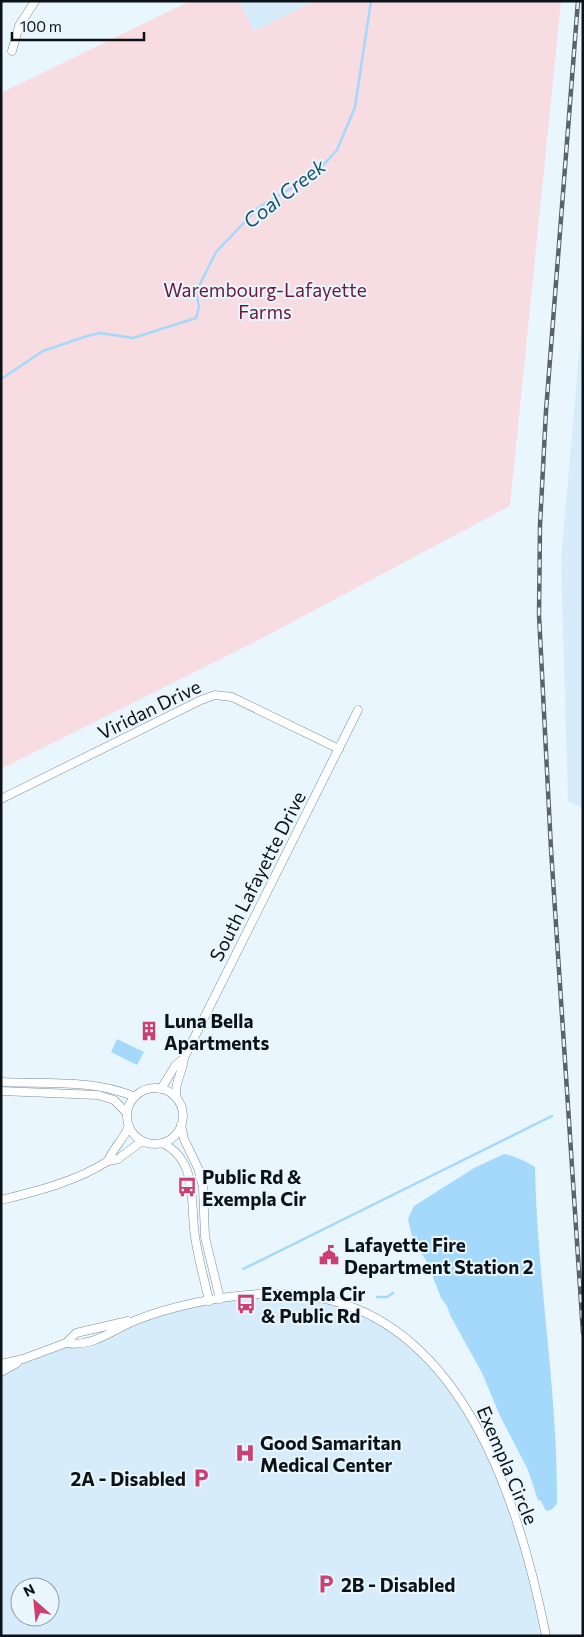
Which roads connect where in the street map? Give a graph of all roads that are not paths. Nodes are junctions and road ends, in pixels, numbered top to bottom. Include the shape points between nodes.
1 (36, 1) edge
2 (12, 51) dead end
3 (358, 710) dead end
4 (339, 749) junction
5 (1, 799) edge
6 (184, 1058) junction
7 (1, 1082) edge
8 (161, 1089) junction
9 (1, 1091) edge
10 (136, 1097) junction
11 (177, 1099) junction
12 (128, 1113) junction
13 (181, 1125) junction
14 (129, 1126) junction
15 (142, 1141) junction
16 (162, 1143) junction
17 (108, 1161) junction
18 (1, 1200) edge
19 (220, 1299) junction
20 (209, 1301) junction
21 (137, 1320) junction
22 (66, 1343) junction
23 (23, 1359) junction
24 (1, 1364) edge
25 (1, 1372) edge
26 (546, 1636) edge

1 - 2 street via 19,26
3 - 4 street, South Lafayette Drive
4 - 5 street, Viridan Drive via 240,699 215,695
4 - 6 street, South Lafayette Drive
6 - 8 street, South Lafayette Drive
6 - 11 street, South Lafayette Drive via 176,1087
7 - 10 street via 90,1085 118,1089
8 - 10 street via 148,1090
8 - 11 street
9 - 12 street via 98,1095 114,1100
10 - 12 street
11 - 13 street via 182,1112
12 - 14 street
13 - 16 street via 174,1137
13 - 19 street via 203,1187 205,1237
14 - 15 street
14 - 17 street
15 - 16 street
15 - 17 street via 118,1159
16 - 20 street via 176,1152 188,1175 194,1228
17 - 18 street via 64,1182
19 - 20 street, Exempla Circle
19 - 26 street, Exempla Circle via 284,1293 342,1303 393,1330 427,1357 468,1412 496,1470 526,1550
20 - 21 street, Exempla Circle
21 - 22 street, Exempla Circle via 76,1333
21 - 22 street, Exempla Circle via 98,1340 79,1345
22 - 23 street, Exempla Circle
23 - 24 street, Exempla Circle
23 - 25 street, Exempla Circle

